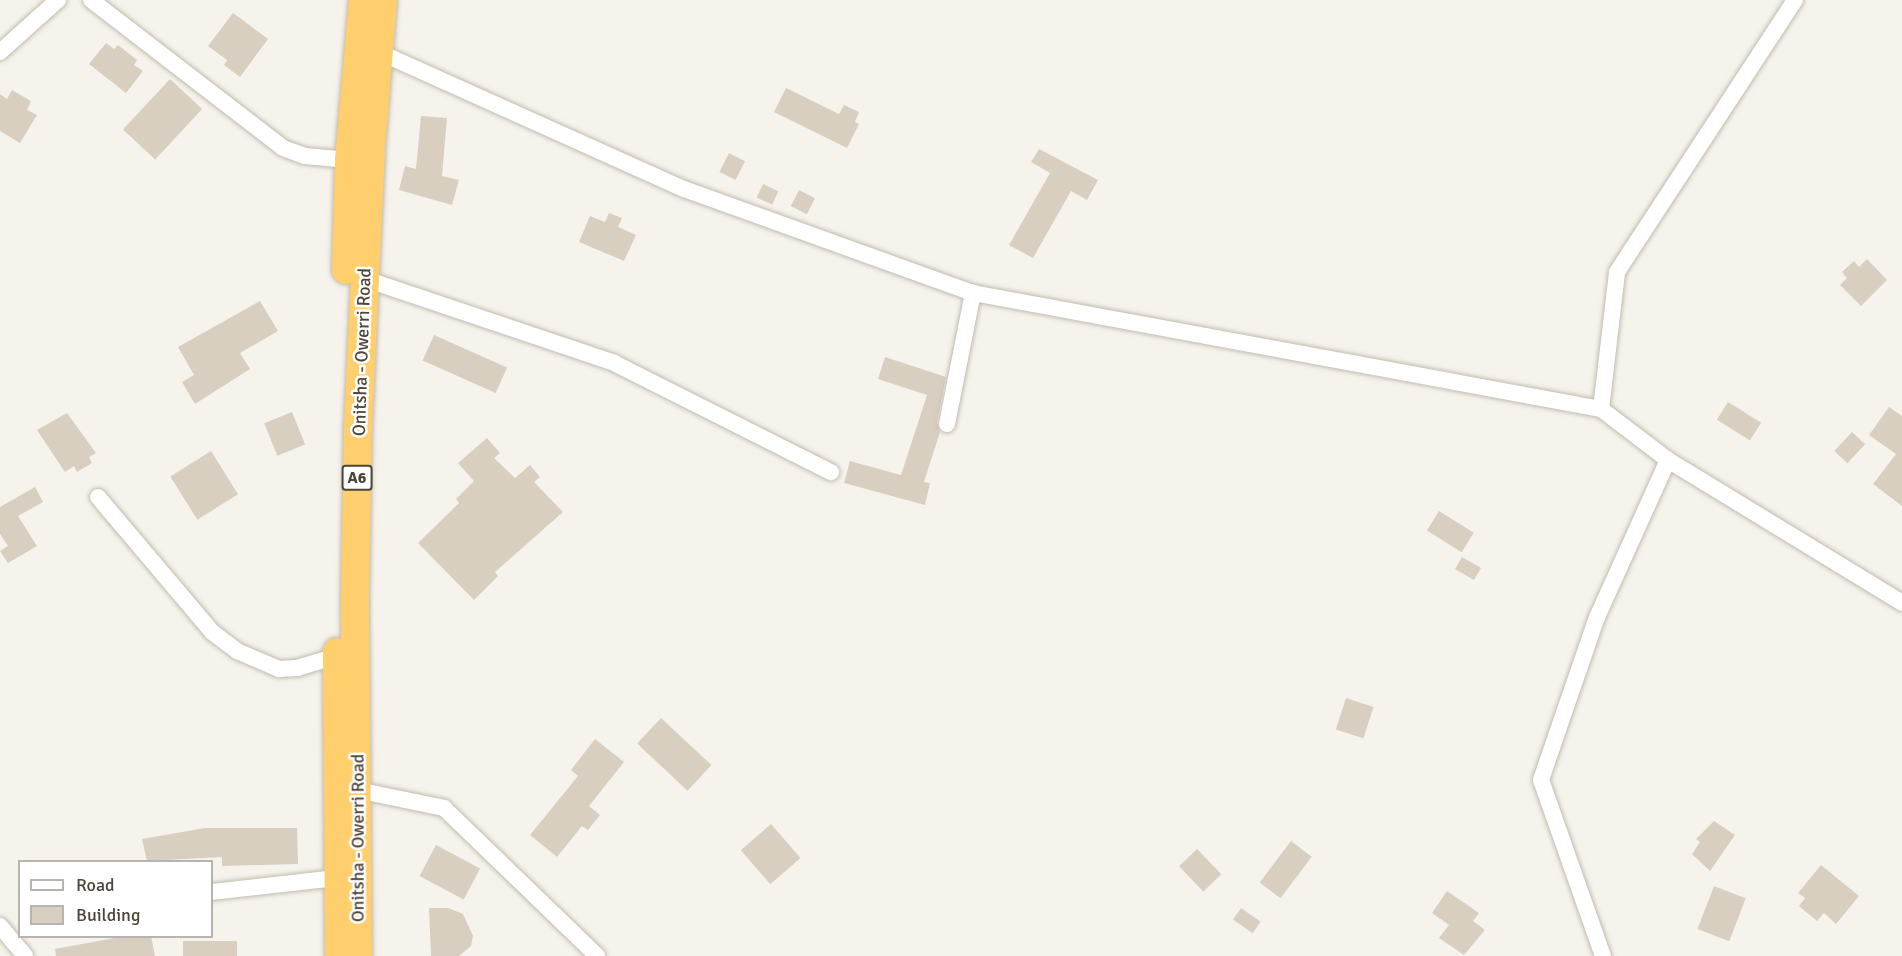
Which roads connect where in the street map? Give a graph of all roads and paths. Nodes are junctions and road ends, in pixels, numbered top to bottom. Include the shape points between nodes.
1 (58, 0) edge
2 (91, 0) edge
3 (363, 0) edge
4 (383, 0) edge
5 (1795, 0) edge
6 (0, 52) edge
7 (379, 52) junction
8 (350, 159) junction
9 (365, 279) junction
10 (973, 293) junction
11 (1601, 409) junction
12 (947, 424) dead end
13 (1668, 460) junction
14 (831, 472) dead end
15 (98, 497) dead end
16 (1902, 603) edge
17 (337, 656) junction
18 (357, 790) junction
19 (337, 878) junction
20 (213, 892) edge
21 (0, 927) edge
22 (25, 956) edge
23 (339, 956) edge
24 (358, 956) edge
25 (597, 956) edge
26 (1603, 956) edge

1 - 6 street
2 - 8 street via 283,148 305,156
3 - 8 highway, Onitsha - Owerri Road / A6
4 - 7 highway, Onitsha - Owerri Road / A6
5 - 11 street via 1617,272
7 - 9 highway, Onitsha - Owerri Road / A6
7 - 10 street via 684,189
8 - 17 highway, Onitsha - Owerri Road / A6
9 - 14 street via 614,363
9 - 18 highway, Onitsha - Owerri Road / A6 via 355,597
10 - 11 street
10 - 12 street
11 - 13 street
13 - 16 street
13 - 26 street via 1597,617 1541,780
15 - 17 street via 212,632 237,651 279,669
17 - 19 highway, Onitsha - Owerri Road / A6
18 - 24 highway, Onitsha - Owerri Road / A6
18 - 25 street via 444,808
19 - 20 street
19 - 23 highway, Onitsha - Owerri Road / A6
21 - 22 street

